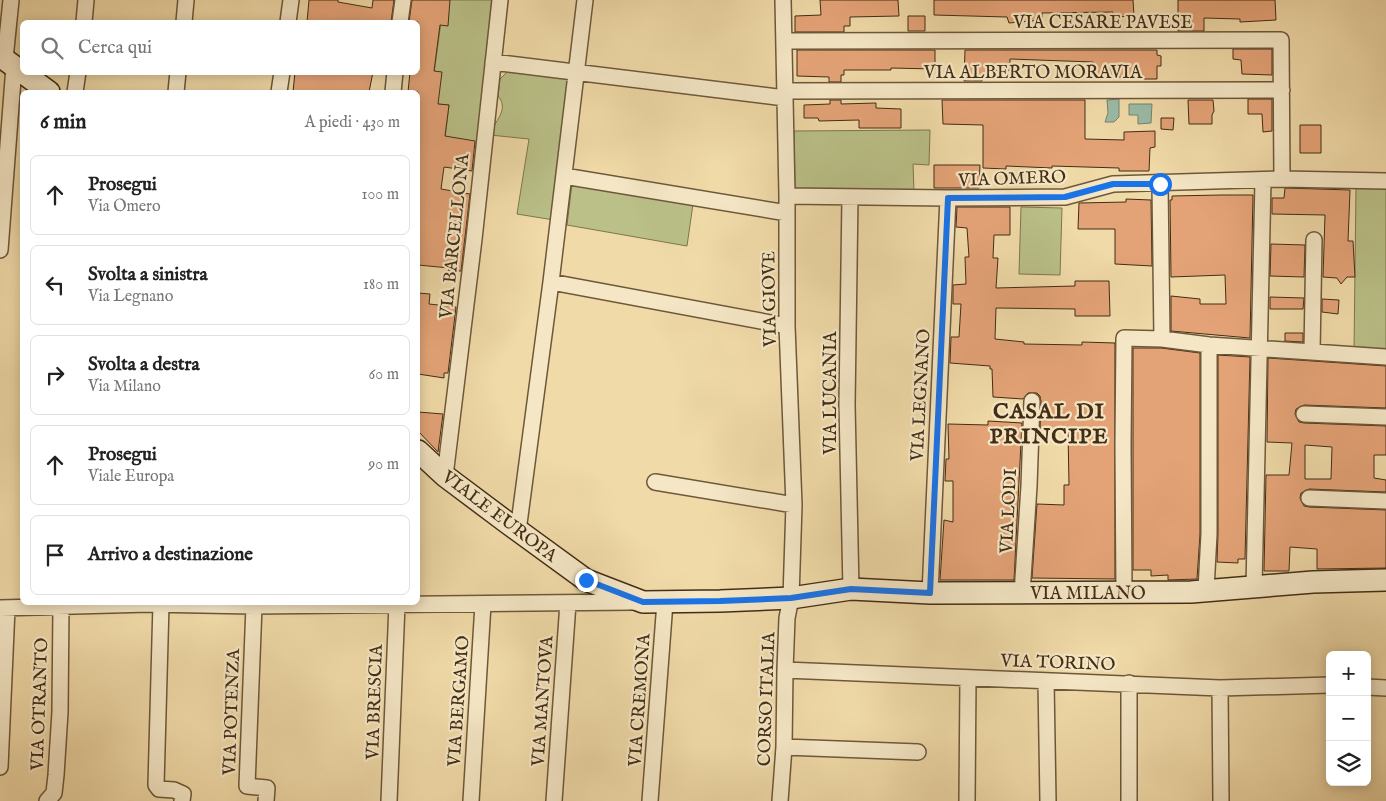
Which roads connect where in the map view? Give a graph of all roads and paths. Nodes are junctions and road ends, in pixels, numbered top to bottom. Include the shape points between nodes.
1 (11, 0) edge
2 (86, 0) edge
3 (186, 0) edge
4 (291, 0) edge
5 (403, 0) edge
6 (500, 0) edge
7 (585, 0) edge
8 (784, 0) edge
9 (84, 20) edge
10 (184, 20) edge
11 (288, 20) edge
12 (400, 20) edge
13 (786, 41) junction
14 (6, 60) edge
15 (493, 62) junction
16 (20, 70) edge
17 (577, 73) junction
18 (26, 75) edge
19 (78, 75) edge
20 (178, 75) edge
21 (282, 75) edge
22 (395, 75) edge
23 (46, 90) edge
24 (75, 90) edge
25 (176, 90) edge
26 (279, 90) edge
27 (392, 90) edge
28 (1282, 90) junction
29 (785, 95) junction
30 (564, 176) junction
31 (1282, 179) junction
32 (1263, 181) junction
33 (1386, 181) edge
34 (1160, 184) junction
35 (787, 196) junction
36 (850, 197) junction
37 (948, 198) junction
38 (787, 213) junction
39 (1314, 240) dead end
40 (0, 250) edge
41 (551, 282) junction
42 (787, 326) junction
43 (1162, 339) junction
44 (1209, 345) junction
45 (1260, 348) junction
46 (1312, 352) junction
47 (1386, 357) edge
48 (1032, 402) dead end
49 (1304, 414) dead end
50 (1386, 418) edge
51 (420, 453) edge
52 (445, 476) junction
53 (655, 482) dead end
54 (1309, 498) dead end
55 (1386, 501) edge
56 (794, 505) junction
57 (518, 531) junction
58 (1386, 580) edge
59 (1254, 587) junction
60 (851, 589) junction
61 (1206, 590) junction
62 (930, 593) junction
63 (1124, 593) junction
64 (1022, 594) junction
65 (791, 598) junction
66 (643, 602) junction
67 (665, 602) junction
68 (568, 603) junction
69 (420, 604) edge
70 (483, 604) junction
71 (45, 605) edge
72 (59, 605) edge
73 (161, 605) edge
74 (228, 605) edge
75 (264, 605) edge
76 (397, 605) edge
77 (254, 606) junction
78 (4, 608) edge
79 (784, 670) junction
80 (968, 678) junction
81 (1046, 681) junction
82 (1128, 684) junction
83 (1326, 685) edge
84 (1371, 687) edge
85 (1220, 688) junction
86 (1386, 688) edge
87 (784, 747) junction
88 (918, 752) dead end
89 (0, 767) edge
90 (47, 801) edge
91 (182, 801) edge
92 (266, 801) edge
93 (389, 801) edge
94 (470, 801) edge
95 (554, 801) edge
96 (650, 801) edge
97 (780, 801) edge
98 (967, 801) edge
99 (1048, 801) edge
100 (1129, 801) edge
101 (1221, 801) edge

1 - 14 street
2 - 9 street
3 - 10 street
4 - 11 street
5 - 12 street
6 - 15 street, VIA BARCELLONA
7 - 17 street
8 - 13 street, VIA GIOVE
13 - 28 street, VIA CESARE PAVESE via 1281,40
13 - 29 street, VIA GIOVE
14 - 16 street
14 - 40 street
15 - 17 street, VIA ALBERTO MORAVIA
15 - 52 street, VIA BARCELLONA
17 - 29 street, VIA ALBERTO MORAVIA
17 - 30 street
18 - 23 street
19 - 24 street
20 - 25 street
21 - 26 street
22 - 27 street
28 - 29 street, VIA ALBERTO MORAVIA
28 - 31 street, VIA CESARE PAVESE
29 - 35 street, VIA GIOVE
30 - 38 street
30 - 41 street
31 - 32 street, VIA OMERO
31 - 33 street, VIA OMERO
32 - 34 street, VIA OMERO
32 - 45 street
34 - 37 street, VIA OMERO via 1113,184 1065,197
34 - 43 street
35 - 36 street, VIA OMERO
35 - 38 street, VIA GIOVE
36 - 37 street, VIA OMERO
36 - 60 street, VIA LUCANIA via 847,405
37 - 62 street, VIA LEGNANO
38 - 42 street, VIA GIOVE
39 - 46 street
41 - 42 street
41 - 57 street
42 - 56 street, VIA GIOVE
43 - 44 street
43 - 63 street via 1124,338
44 - 45 street
44 - 61 street
45 - 46 street
45 - 59 street
46 - 47 street
48 - 64 street, VIA LODI
49 - 50 street
51 - 52 street, VIALE EUROPA
52 - 57 street, VIALE EUROPA
53 - 56 street
54 - 55 street
56 - 65 street, VIA GIOVE
57 - 66 street, VIALE EUROPA via 586,580
58 - 59 street, VIA MILANO
59 - 61 street, VIA MILANO
60 - 62 street, VIA MILANO
60 - 65 street, VIA MILANO
61 - 63 street, VIA MILANO
62 - 64 street, VIA MILANO
63 - 64 street, VIA MILANO
65 - 67 street, VIALE EUROPA
65 - 79 street, CORSO ITALIA
66 - 67 street, VIALE EUROPA
66 - 68 street
67 - 96 street, VIA CREMONA
68 - 70 street
68 - 95 street, VIA MANTOVA
69 - 70 street
70 - 94 street, VIA BERGAMO
71 - 78 street
72 - 90 street, VIA OTRANTO via 60,712 54,793
73 - 91 street via 156,785 159,789 182,794
74 - 77 street
75 - 77 street
76 - 93 street, VIA BRESCIA
77 - 92 street, VIA POTENZA via 247,786 267,788
78 - 89 street
79 - 80 street, VIA TORINO
79 - 87 street, CORSO ITALIA
80 - 81 street, VIA TORINO
80 - 98 street
81 - 82 street, VIA TORINO
81 - 99 street
82 - 85 street, VIA TORINO
82 - 100 street
83 - 85 street, VIA TORINO
84 - 86 street
85 - 101 street
87 - 88 street
87 - 97 street, CORSO ITALIA

